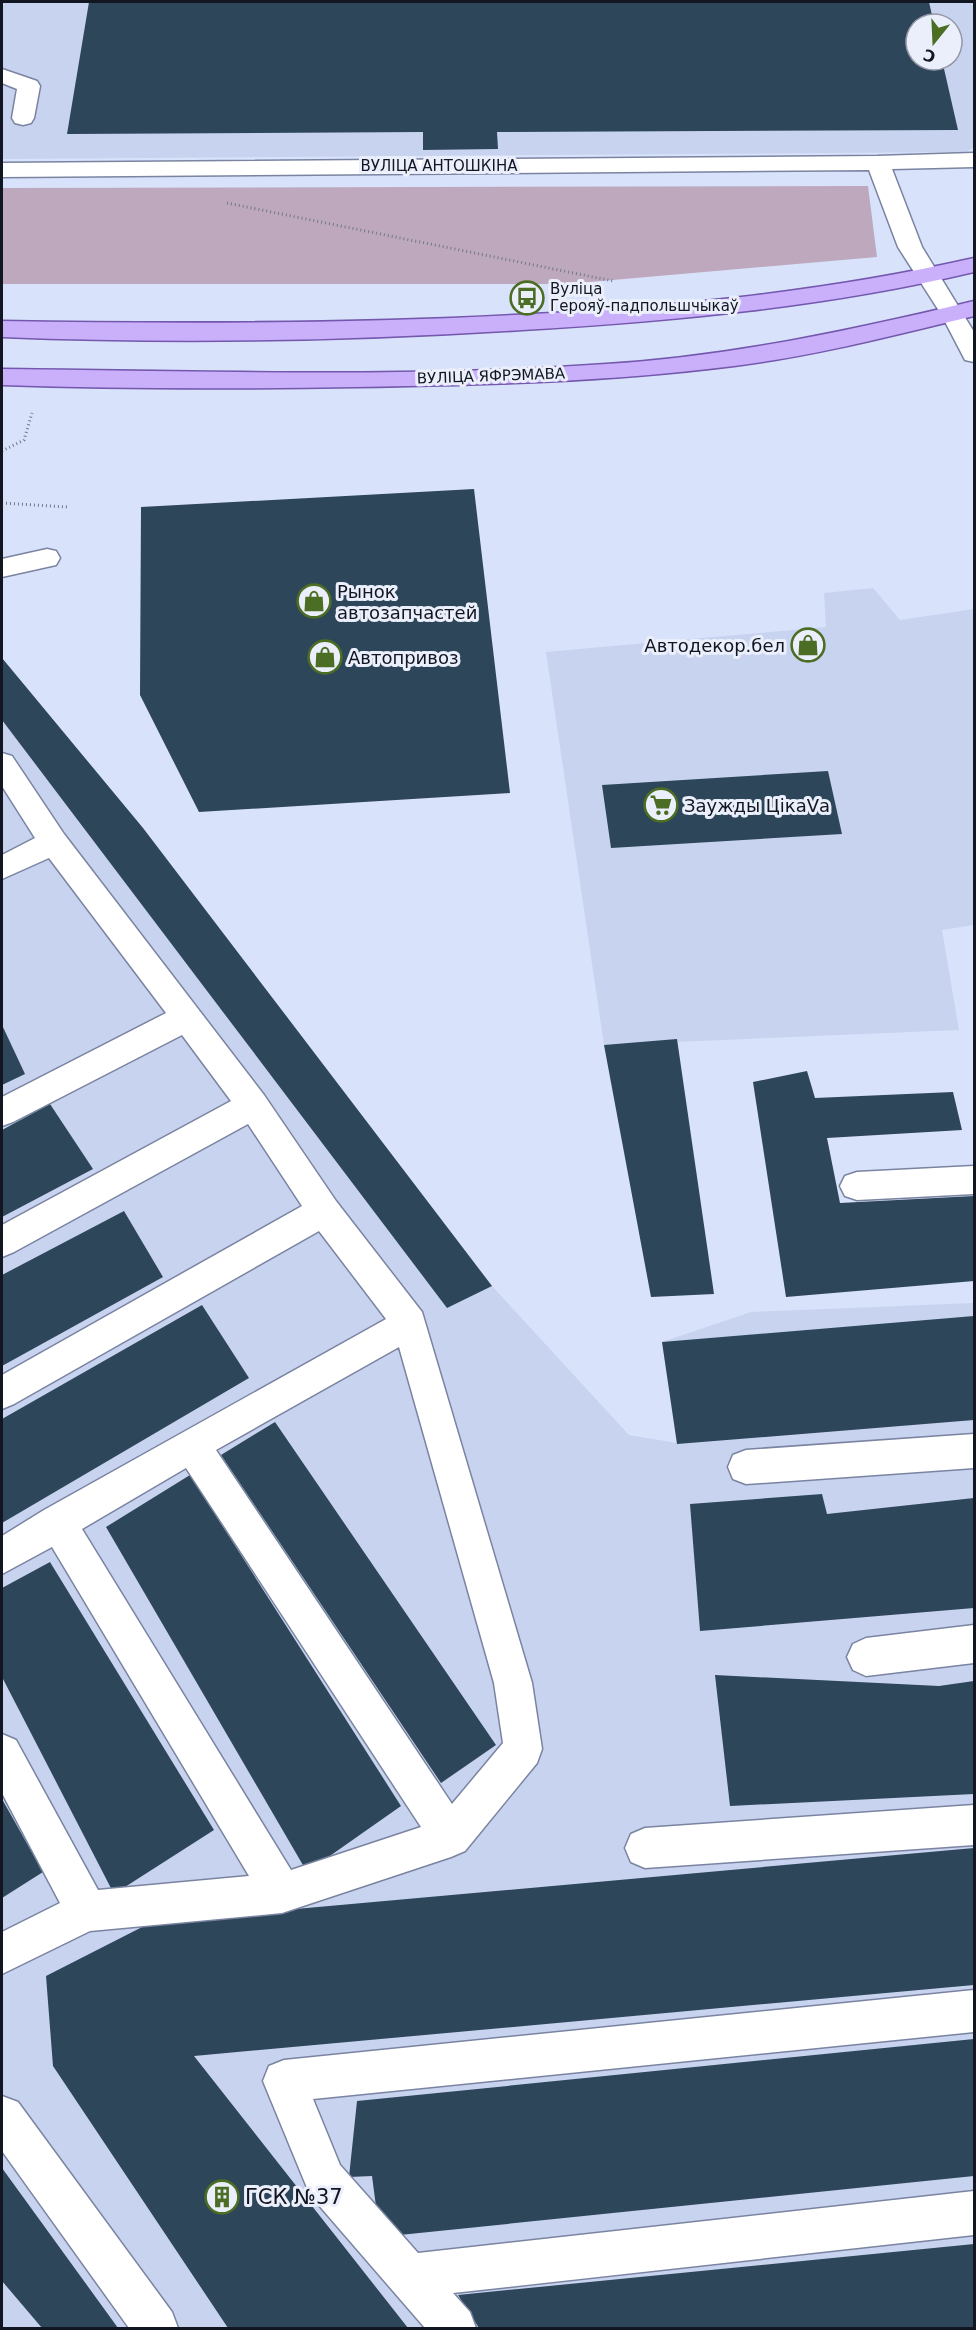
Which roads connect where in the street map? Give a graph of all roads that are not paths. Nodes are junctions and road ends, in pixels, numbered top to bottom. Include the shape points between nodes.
1 (2, 76) edge
2 (23, 118) dead end
3 (975, 160) edge
4 (877, 163) junction
5 (2, 170) edge
6 (975, 265) edge
7 (927, 277) junction
8 (964, 311) edge
9 (2, 328) edge
10 (975, 354) edge
11 (2, 376) edge
12 (47, 558) dead end
13 (2, 568) edge
14 (2, 764) edge
15 (54, 842) junction
16 (2, 868) edge
17 (185, 1018) junction
18 (253, 1105) junction
19 (2, 1112) edge
20 (975, 1180) edge
21 (857, 1186) dead end
22 (324, 1211) junction
23 (2, 1242) edge
24 (410, 1323) junction
25 (2, 1393) edge
26 (192, 1444) junction
27 (975, 1451) edge
28 (746, 1467) dead end
29 (57, 1522) junction
30 (2, 1556) edge
31 (975, 1644) edge
32 (866, 1657) dead end
33 (2, 1754) edge
34 (975, 1825) edge
35 (451, 1837) junction
36 (645, 1848) dead end
37 (282, 1893) junction
38 (87, 1911) junction
39 (2, 1953) edge
40 (975, 2011) edge
41 (3, 2117) dead end
42 (975, 2213) edge
43 (409, 2276) junction
44 (156, 2328) edge
45 (454, 2328) edge

1 - 2 street via 29,86
3 - 4 street, ВУЛІЦА АНТОШКІНА
4 - 5 street, ВУЛІЦА АНТОШКІНА
4 - 7 street via 910,247
6 - 7 main road
7 - 8 street
7 - 9 main road via 705,309 531,322 375,330
8 - 10 street
8 - 11 main road, ВУЛІЦА ЯФРЭМАВА via 850,338 736,358 608,372 289,380
12 - 13 street
14 - 15 street
15 - 16 street
15 - 17 street
17 - 18 street
17 - 19 street
18 - 22 street
18 - 23 street
20 - 21 street
22 - 24 street
22 - 25 street
24 - 26 street
24 - 35 street via 513,1683 523,1749
26 - 29 street
26 - 35 street
27 - 28 street
29 - 30 street
29 - 37 street
31 - 32 street
33 - 38 street
34 - 36 street
35 - 37 street
37 - 38 street
38 - 39 street
40 - 43 street via 284,2080 324,2180
41 - 44 street
42 - 43 street
43 - 45 street

